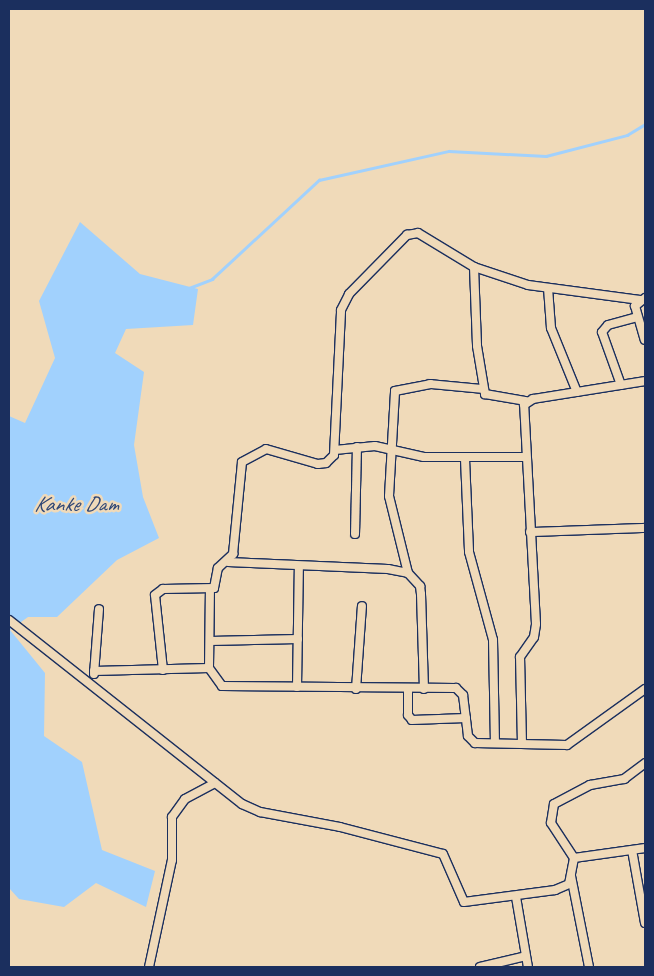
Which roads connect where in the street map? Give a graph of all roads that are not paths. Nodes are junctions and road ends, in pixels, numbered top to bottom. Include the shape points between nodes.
1 (474, 267) junction
2 (548, 288) junction
3 (643, 299) edge
4 (637, 317) junction
5 (645, 340) edge
6 (645, 381) edge
7 (621, 385) junction
8 (483, 389) junction
9 (577, 392) junction
10 (526, 401) junction
11 (357, 447) junction
12 (335, 450) junction
13 (392, 450) junction
14 (526, 457) junction
15 (465, 459) junction
16 (645, 528) edge
17 (530, 532) junction
18 (355, 534) dead end
19 (228, 562) junction
20 (299, 566) junction
21 (408, 573) junction
22 (210, 591) junction
23 (362, 606) dead end
24 (99, 609) dead end
25 (9, 620) edge
26 (298, 639) junction
27 (210, 640) junction
28 (209, 668) junction
29 (163, 670) junction
30 (94, 671) junction
31 (94, 684) junction
32 (297, 687) junction
33 (408, 689) junction
34 (424, 689) junction
35 (645, 689) edge
36 (356, 690) junction
37 (466, 718) junction
38 (496, 743) junction
39 (522, 744) junction
40 (645, 763) edge
41 (216, 783) junction
42 (645, 848) edge
43 (632, 850) junction
44 (574, 858) junction
45 (571, 876) junction
46 (516, 897) junction
47 (645, 923) edge
48 (526, 956) junction
49 (149, 967) edge
50 (480, 967) edge
51 (528, 967) edge
52 (590, 967) edge

1 - 2 street
1 - 8 street via 477,346
1 - 12 street via 412,232 349,294 341,310 337,345
2 - 3 street
2 - 9 street via 551,328
3 - 4 street via 635,306
4 - 5 street
4 - 7 street via 608,325 602,332
6 - 7 street
7 - 9 street
8 - 10 street via 488,397
8 - 13 street via 437,384 399,388 394,396
9 - 10 street
10 - 14 street
11 - 12 street
11 - 13 street
11 - 18 street
12 - 19 street via 331,460 318,464 278,449 266,449 247,457 239,470 233,554
13 - 15 street via 424,457
13 - 21 street via 389,496
14 - 15 street
14 - 17 street
15 - 38 street via 471,568 493,640
16 - 17 street
17 - 39 street via 536,632 520,657
19 - 20 street
19 - 22 street via 218,568
20 - 21 street via 388,569
20 - 26 street
21 - 34 street via 420,586
22 - 27 street
22 - 29 street via 156,592
23 - 36 street
24 - 30 street
25 - 31 street
26 - 27 street
26 - 32 street
27 - 28 street
28 - 29 street
28 - 32 street via 222,686
29 - 30 street
30 - 31 street
31 - 41 street
32 - 36 street
33 - 34 street
33 - 36 street
33 - 37 street via 408,715 412,720
34 - 37 street via 460,690
35 - 39 street via 572,742
37 - 38 street via 470,741
38 - 39 street
40 - 44 street via 624,780 590,786 554,804 551,824
41 - 46 street via 242,804 260,812 340,827 443,854 464,902
41 - 49 street via 185,799 172,817 172,860
42 - 43 street
43 - 44 street
43 - 47 street
44 - 45 street
45 - 46 street via 569,884 556,890
45 - 52 street
46 - 48 street
48 - 50 street
48 - 51 street

